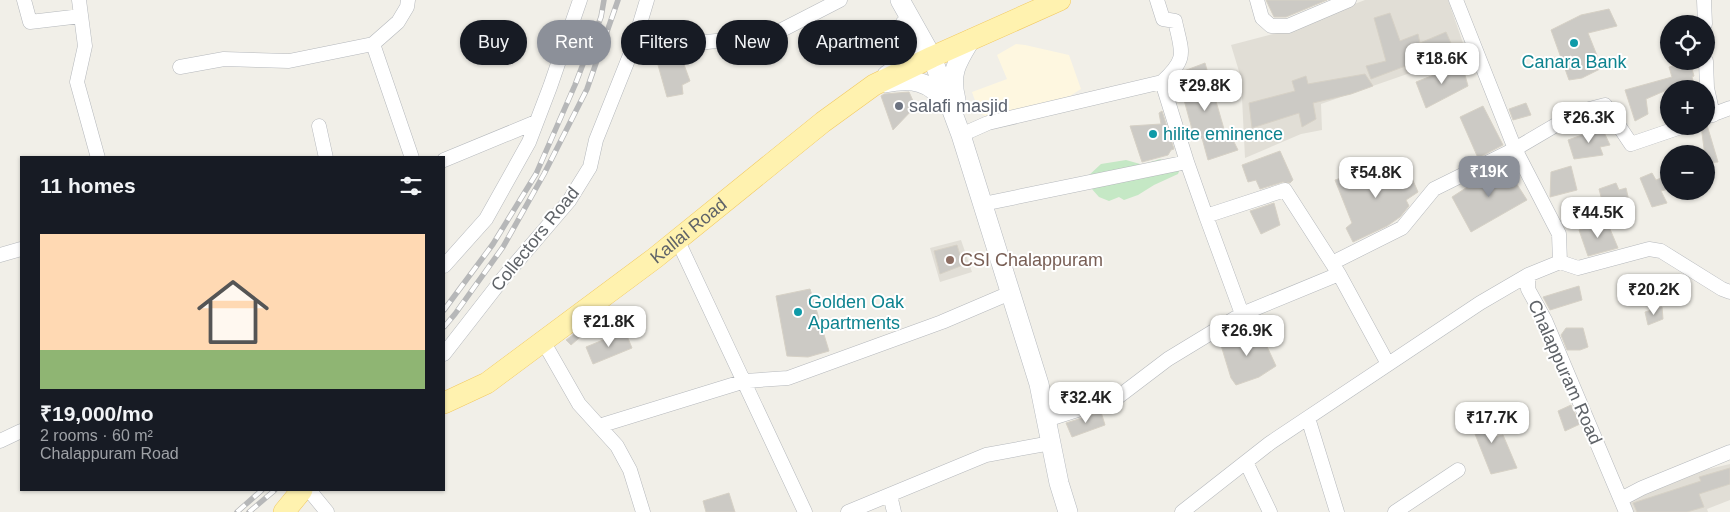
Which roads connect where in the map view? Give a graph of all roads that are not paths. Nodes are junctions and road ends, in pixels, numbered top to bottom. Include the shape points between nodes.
1 (24, 0) edge
2 (79, 0) edge
3 (408, 0) edge
4 (580, 0) edge
5 (647, 0) edge
6 (840, 0) edge
7 (1060, 0) edge
8 (1157, 0) edge
9 (1257, 0) edge
10 (1349, 0) edge
11 (1456, 0) edge
12 (1704, 0) edge
13 (901, 2) edge
14 (1705, 15) edge
15 (81, 16) junction
16 (641, 20) edge
17 (971, 39) junction
18 (706, 42) edge
19 (373, 44) junction
20 (932, 57) junction
21 (626, 65) edge
22 (180, 67) dead end
23 (1162, 82) junction
24 (874, 85) junction
25 (1730, 108) edge
26 (1715, 114) edge
27 (953, 115) junction
28 (536, 122) junction
29 (320, 126) dead end
30 (1660, 134) edge
31 (961, 135) junction
32 (1514, 150) junction
33 (97, 156) edge
34 (326, 156) edge
35 (411, 156) edge
36 (445, 160) edge
37 (1187, 162) junction
38 (983, 204) junction
39 (1206, 216) junction
40 (677, 239) junction
41 (20, 249) edge
42 (0, 255) edge
43 (445, 260) edge
44 (1560, 262) junction
45 (1335, 268) junction
46 (1528, 275) junction
47 (1730, 292) edge
48 (1010, 293) junction
49 (1242, 314) junction
50 (543, 341) junction
51 (445, 353) edge
52 (1388, 364) junction
53 (745, 381) junction
54 (445, 403) edge
55 (1308, 418) junction
56 (1046, 420) junction
57 (599, 426) junction
58 (20, 432) edge
59 (0, 441) edge
60 (1051, 443) junction
61 (1730, 452) edge
62 (1246, 462) junction
63 (1458, 470) dead end
64 (301, 491) edge
65 (310, 491) edge
66 (890, 495) junction
67 (1623, 505) edge
68 (284, 512) edge
69 (327, 512) edge
70 (643, 512) edge
71 (805, 512) edge
72 (848, 512) edge
73 (894, 512) edge
74 (1068, 512) edge
75 (1182, 512) edge
76 (1270, 512) edge
77 (1337, 512) edge
78 (1395, 512) edge

1 - 15 street via 30,22
2 - 15 street
3 - 19 street via 398,22
4 - 28 street
5 - 16 street, Collectors Road
6 - 18 street via 772,35
7 - 17 main road, Kallai Road
8 - 23 street via 1163,19 1175,22 1182,54 1176,69
9 - 10 street via 1262,18 1271,26 1288,26
11 - 32 street
12 - 14 street
13 - 20 main road
13 - 24 main road via 912,48 902,64
15 - 33 street via 85,46 77,82
17 - 20 main road, Kallai Road
17 - 31 main road via 953,74
19 - 22 street via 289,61 224,59
19 - 35 street
20 - 24 main road, Kallai Road
20 - 27 main road
21 - 51 street, Collectors Road via 596,140 590,167 574,193
23 - 31 street via 988,124
23 - 37 street
24 - 27 main road via 913,80 939,93
24 - 40 main road, Kallai Road
25 - 26 street
27 - 31 main road
28 - 36 street
28 - 43 street via 529,142 486,219
29 - 34 street
30 - 32 street via 1631,144 1604,105 1578,112
31 - 38 main road
32 - 44 street via 1559,234
32 - 45 street via 1434,189 1402,228
37 - 38 street
37 - 39 street
38 - 48 main road
39 - 45 street via 1285,190
39 - 49 street
40 - 50 main road, Kallai Road
40 - 53 street
41 - 42 street
44 - 46 street, Chalappuram Road
44 - 47 street via 1578,268 1649,249 1661,251
45 - 49 street
45 - 52 street
46 - 52 street
46 - 67 street, Chalappuram Road via 1528,289 1545,320
48 - 53 street via 942,322 788,378
48 - 56 main road via 1039,384
49 - 56 street via 1168,358 1118,397
50 - 54 main road, Kallai Road via 487,383
50 - 57 street via 580,404
52 - 55 street
53 - 57 street
53 - 71 street
55 - 62 street
55 - 77 street
56 - 60 main road
57 - 70 street via 617,446 630,470
58 - 59 street
60 - 66 street via 986,455
60 - 74 main road
61 - 67 street via 1642,488
62 - 75 street
62 - 76 street
63 - 78 street
64 - 68 main road
65 - 69 street
66 - 72 street
66 - 73 street

